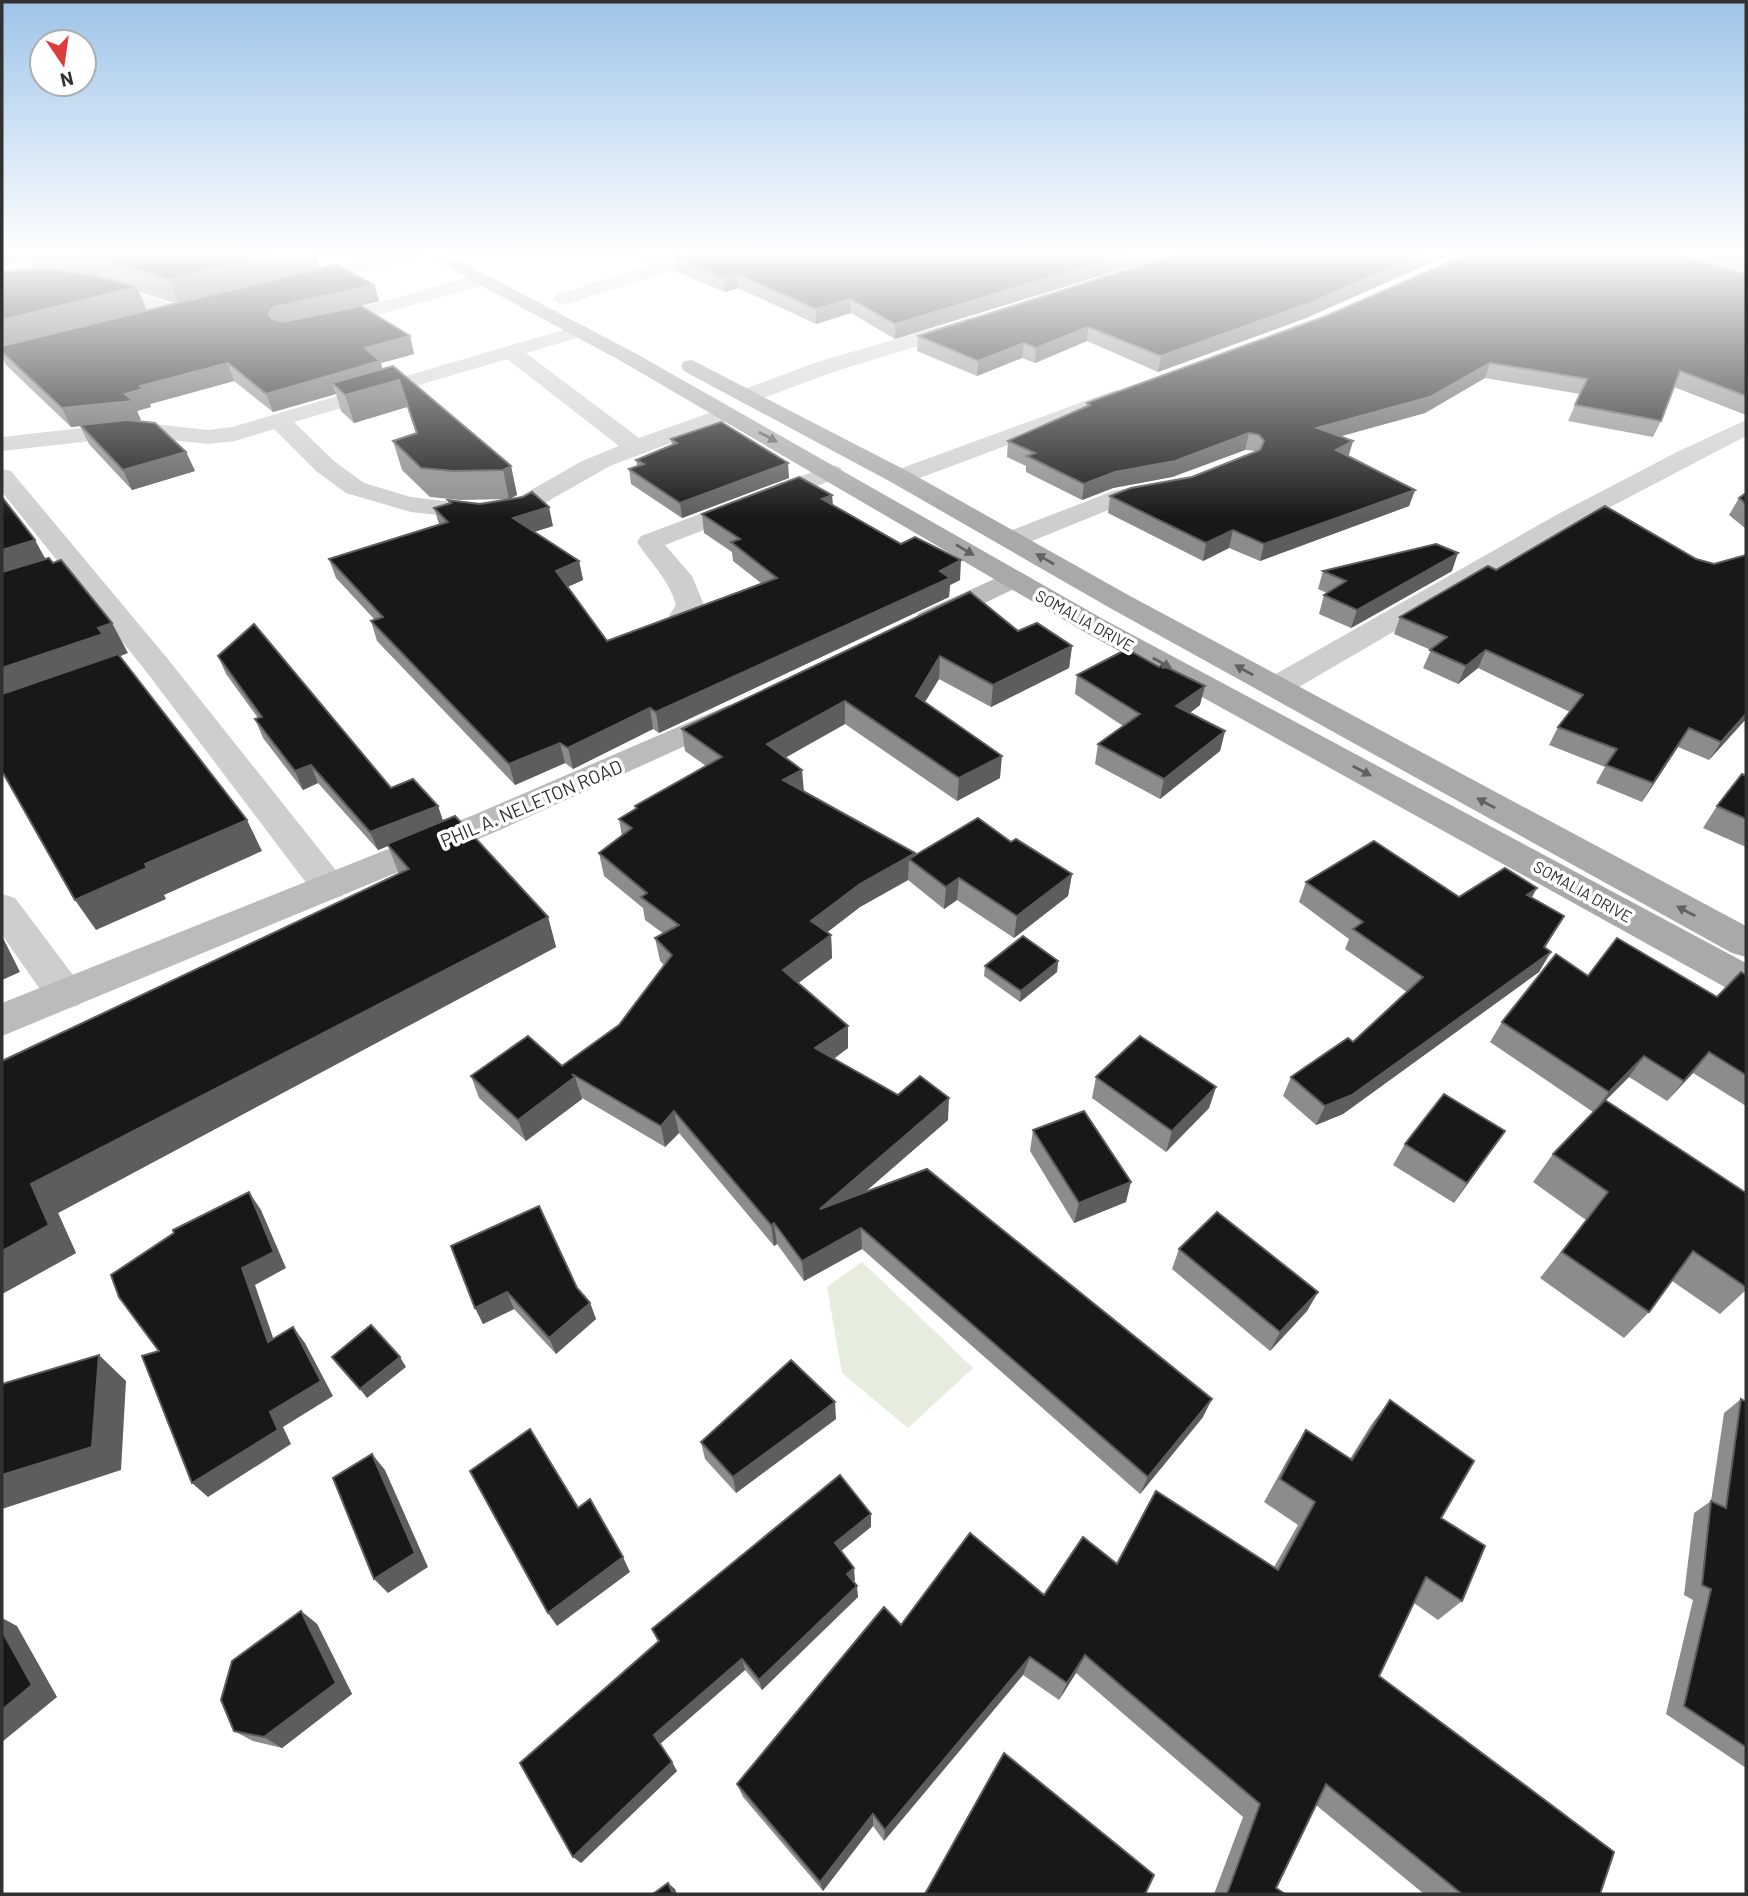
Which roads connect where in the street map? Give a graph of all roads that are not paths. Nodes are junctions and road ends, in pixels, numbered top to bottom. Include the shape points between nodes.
1 (547, 340) edge
2 (597, 340) edge
3 (644, 340) edge
4 (914, 340) edge
5 (510, 351) junction
6 (1133, 391) edge
7 (750, 395) junction
8 (726, 414) junction
9 (279, 421) junction
10 (1746, 427) edge
11 (2, 444) edge
12 (638, 449) junction
13 (831, 472) junction
14 (2, 476) edge
15 (900, 477) junction
16 (1179, 486) edge
17 (1011, 540) junction
18 (1012, 579) junction
19 (683, 616) edge
20 (902, 632) edge
21 (1276, 687) junction
22 (755, 702) edge
23 (329, 887) junction
24 (2, 907) edge
25 (1746, 943) edge
26 (1746, 981) edge
27 (65, 994) junction
28 (2, 1020) edge

1 - 5 street
2 - 8 main road, SOMALIA DRIVE
3 - 7 main road, SOMALIA DRIVE
4 - 7 street
5 - 9 street
5 - 12 street
6 - 15 street
7 - 15 main road, SOMALIA DRIVE
8 - 12 street
8 -> 13 main road, SOMALIA DRIVE
9 - 11 street via 235,435 208,437 136,429
9 - 12 street via 356,489 393,502 472,512 515,509 601,461
10 - 21 street via 1567,520
13 -> 18 main road, SOMALIA DRIVE
13 - 19 street via 650,542 685,585 690,605
14 - 23 street via 65,576
15 - 17 main road, SOMALIA DRIVE
16 - 17 street via 1122,496
21 -> 17 main road, SOMALIA DRIVE
18 - 20 street
18 -> 26 main road, SOMALIA DRIVE
25 -> 21 main road, SOMALIA DRIVE
22 - 23 street, PHIL A. NELETON ROAD
23 - 27 street, PHIL A. NELETON ROAD
24 - 27 street
27 - 28 street, PHIL A. NELETON ROAD

